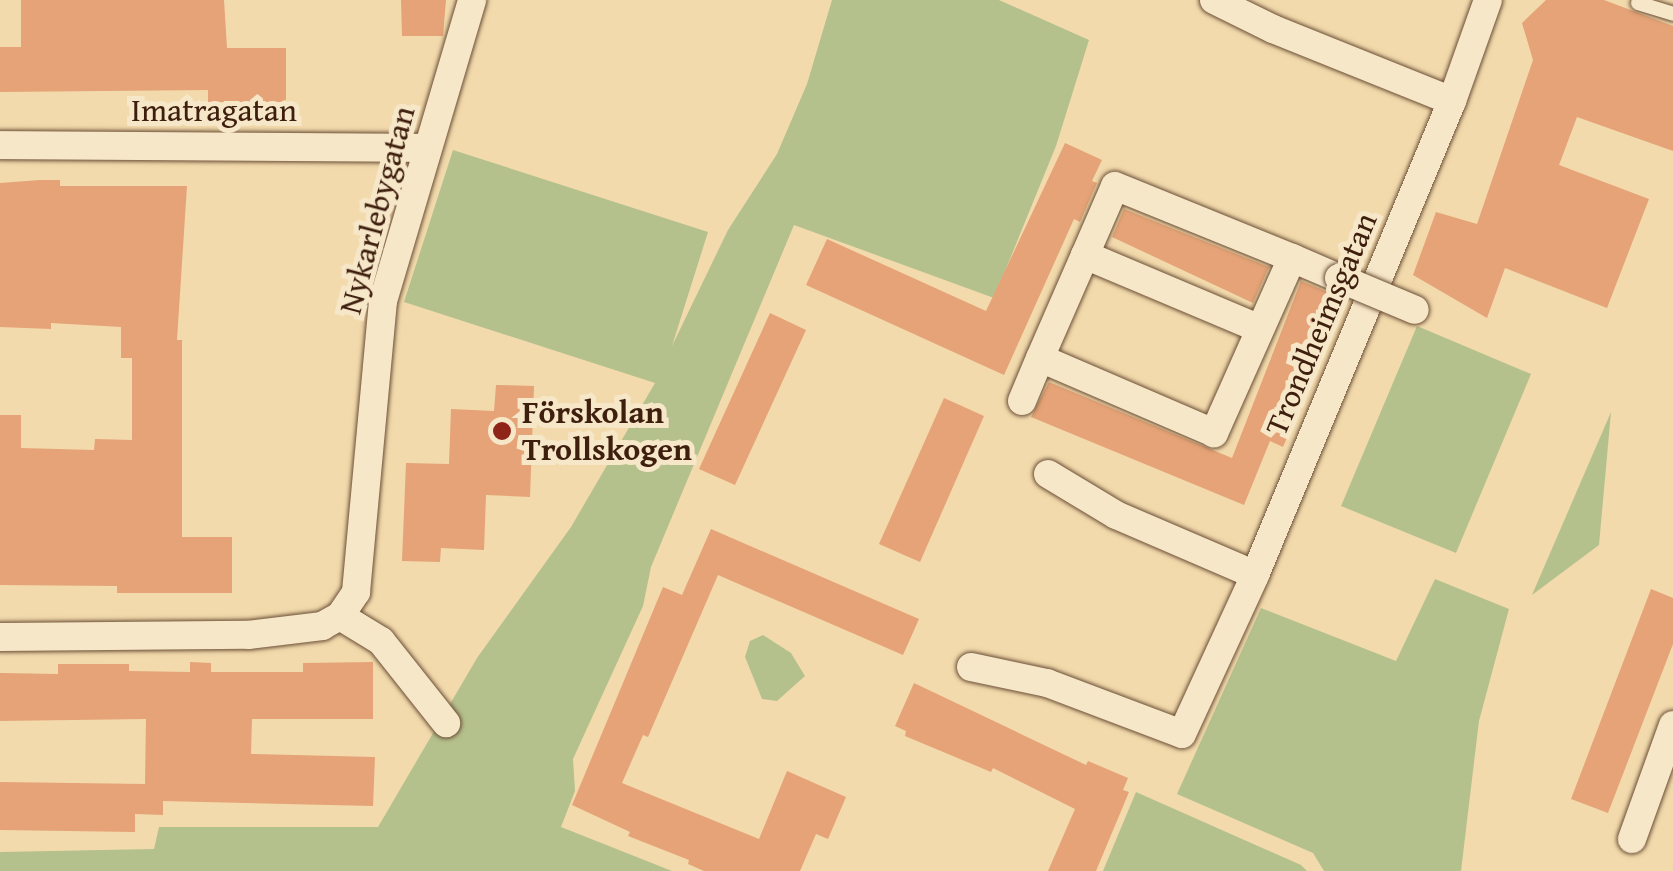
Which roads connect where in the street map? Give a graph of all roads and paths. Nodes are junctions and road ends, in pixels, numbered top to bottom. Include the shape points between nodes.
1 (472, 0) edge
2 (1214, 0) edge
3 (1488, 0) edge
4 (1638, 3) dead end
5 (1673, 14) edge
6 (1452, 100) junction
7 (0, 145) edge
8 (427, 148) junction
9 (1085, 255) junction
10 (1292, 258) junction
11 (1415, 310) dead end
12 (1260, 329) junction
13 (1040, 358) junction
14 (1022, 401) dead end
15 (1048, 474) dead end
16 (1255, 575) junction
17 (340, 616) junction
18 (0, 636) edge
19 (971, 666) dead end
20 (446, 723) dead end
21 (1673, 724) edge
22 (1632, 840) dead end

1 - 8 street, Nykarlebygatan
2 - 6 street
3 - 6 street, Trondheimsgatan
4 - 5 lane
6 - 16 street, Trondheimsgatan
7 - 8 street, Imatragatan
8 - 17 street, Nykarlebygatan via 382,301 356,592
9 - 10 street via 1115,186
9 - 12 street
9 - 13 street
10 - 11 street, bridge
10 - 12 street
12 - 13 street via 1214,433
13 - 14 street
15 - 16 street via 1116,515
16 - 19 street, Trondheimsgatan via 1182,734 1047,684
17 - 18 street via 322,626 248,636
17 - 20 street via 381,641
21 - 22 street

